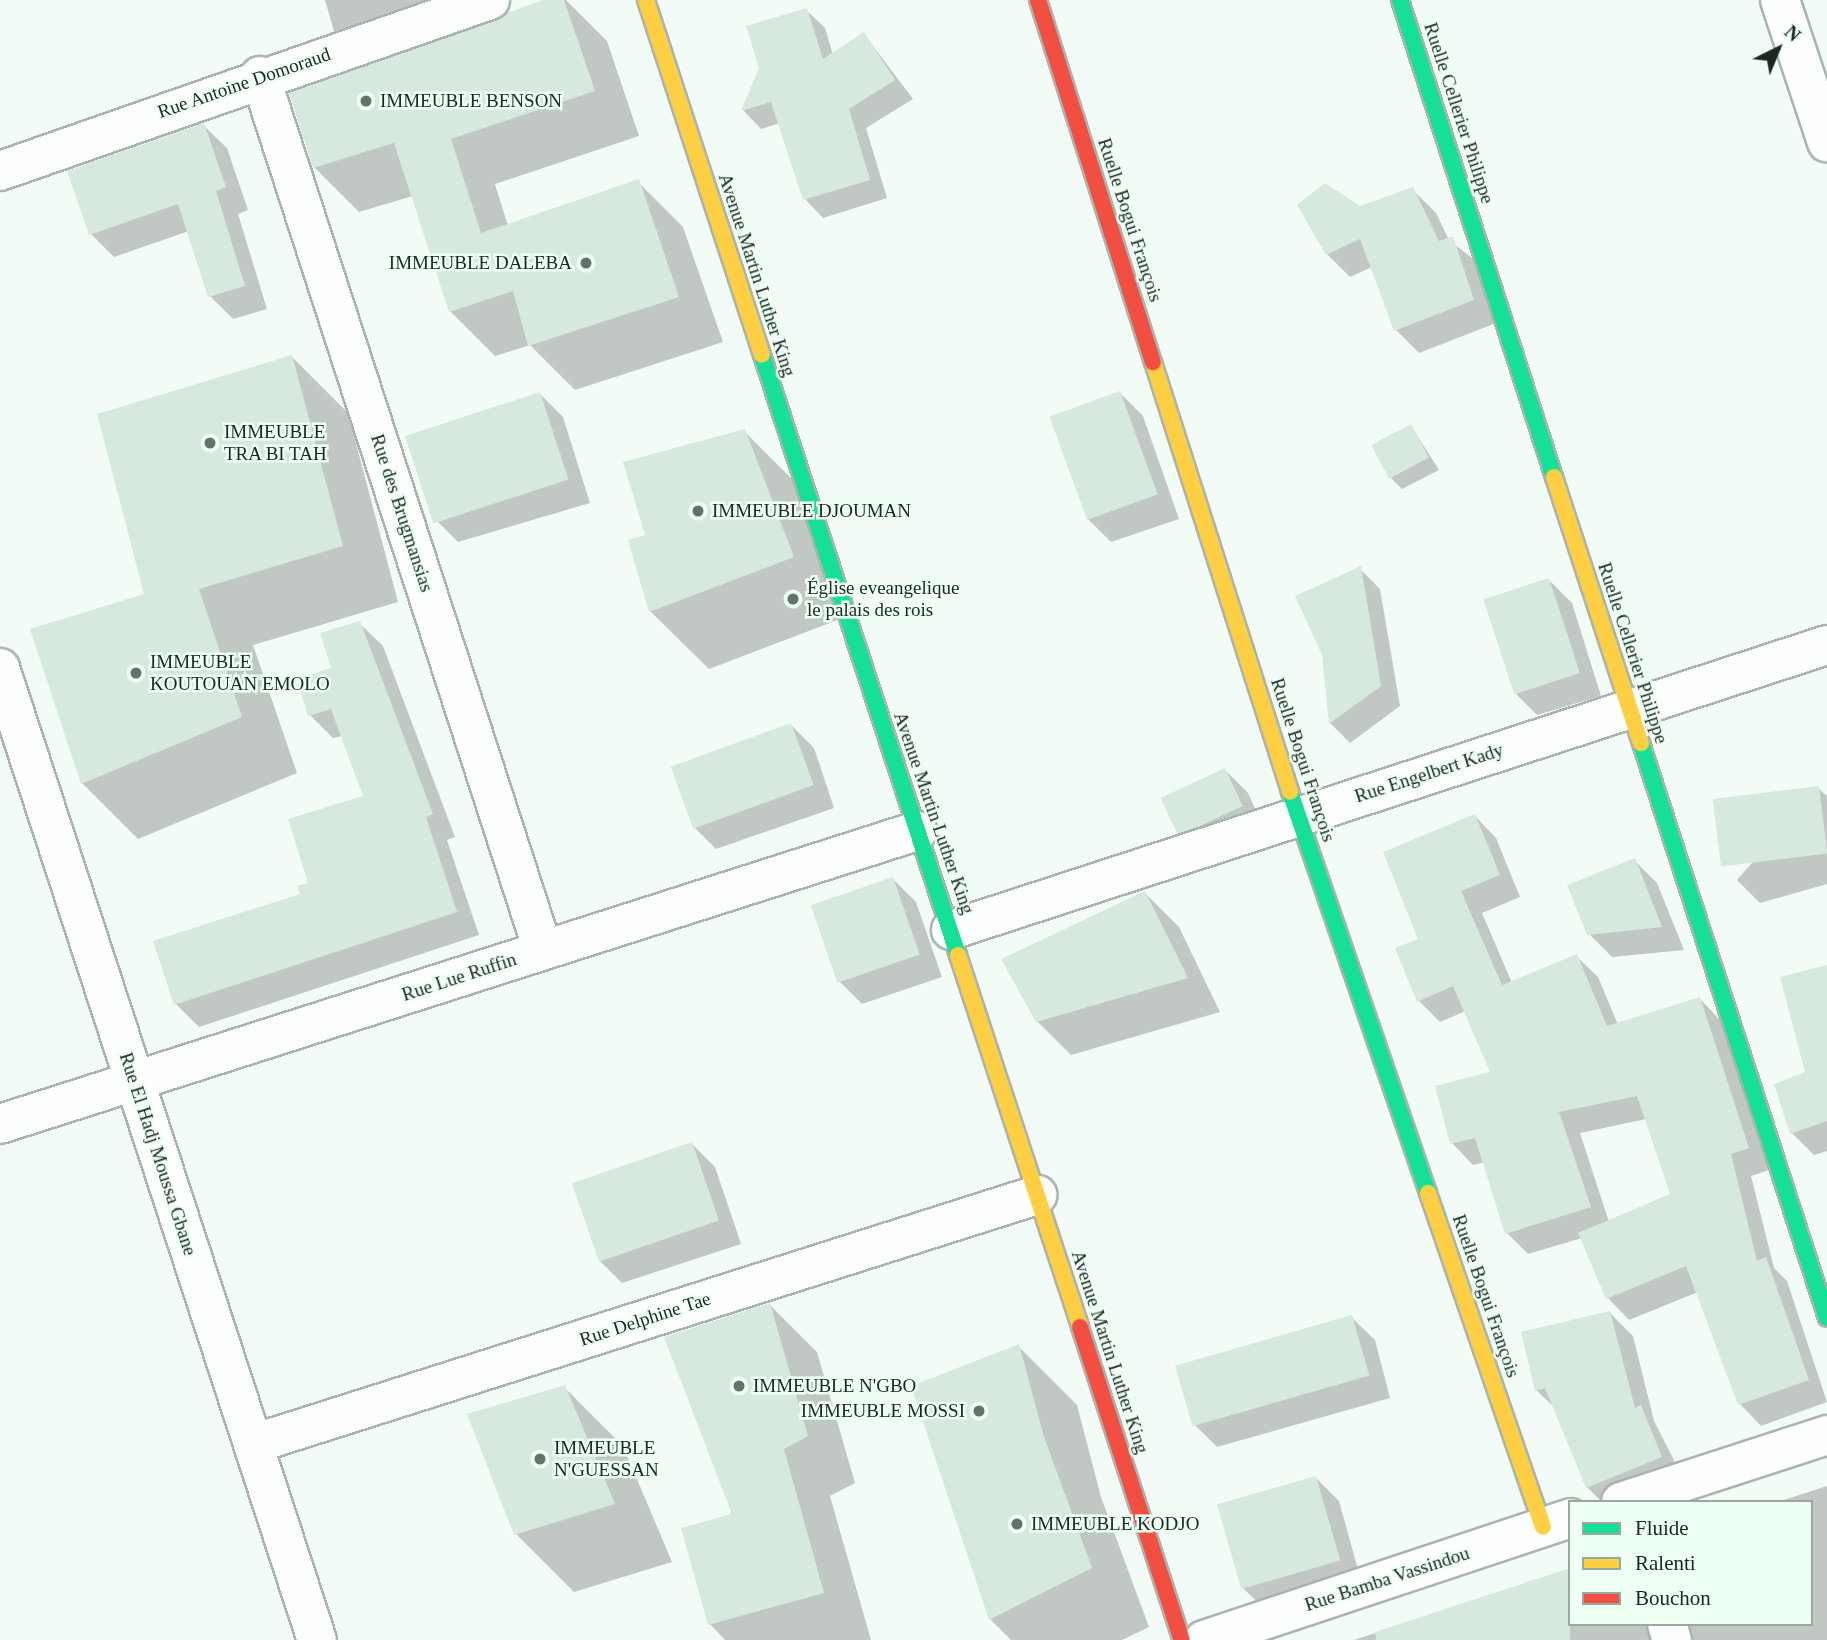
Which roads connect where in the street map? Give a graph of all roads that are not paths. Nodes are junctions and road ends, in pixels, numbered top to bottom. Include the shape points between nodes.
1 (490, 0) edge
2 (646, 0) edge
3 (1038, 0) edge
4 (1400, 0) edge
5 (1780, 0) edge
6 (260, 76) junction
7 (1827, 142) edge
8 (0, 171) edge
9 (1827, 645) edge
10 (0, 668) edge
11 (1628, 707) junction
12 (1298, 816) junction
13 (917, 831) junction
14 (951, 930) junction
15 (543, 950) junction
16 (134, 1081) junction
17 (0, 1124) edge
18 (1037, 1195) junction
19 (1827, 1318) edge
20 (1827, 1435) edge
21 (253, 1444) junction
22 (1628, 1500) edge
23 (1557, 1523) edge
24 (317, 1640) edge
25 (1182, 1640) edge
26 (1204, 1640) edge

1 - 6 street, Rue Antoine Domoraud
2 - 13 street, Avenue Martin Luther King
3 - 12 street, Ruelle Bogui François
4 - 11 street, Ruelle Cellerier Philippe
5 - 7 street
6 - 8 street, Rue Antoine Domoraud
6 - 15 street, Rue des Brugmansias
9 - 11 street, Rue Engelbert Kady
10 - 16 street, Rue El Hadj Moussa Gbane
11 - 12 street, Rue Engelbert Kady
11 - 19 street, Ruelle Cellerier Philippe
12 - 14 street, Rue Engelbert Kady
12 - 23 street, Ruelle Bogui François
13 - 14 street, Avenue Martin Luther King
13 - 15 street, Rue Lue Ruffin
14 - 18 street, Avenue Martin Luther King
15 - 16 street, Rue Lue Ruffin
16 - 17 street, Rue Lue Ruffin
16 - 21 street, Rue El Hadj Moussa Gbane
18 - 21 street, Rue Delphine Tae
18 - 25 street, Avenue Martin Luther King
20 - 22 street
21 - 24 street, Rue El Hadj Moussa Gbane
23 - 26 street, Rue Bamba Vassindou

